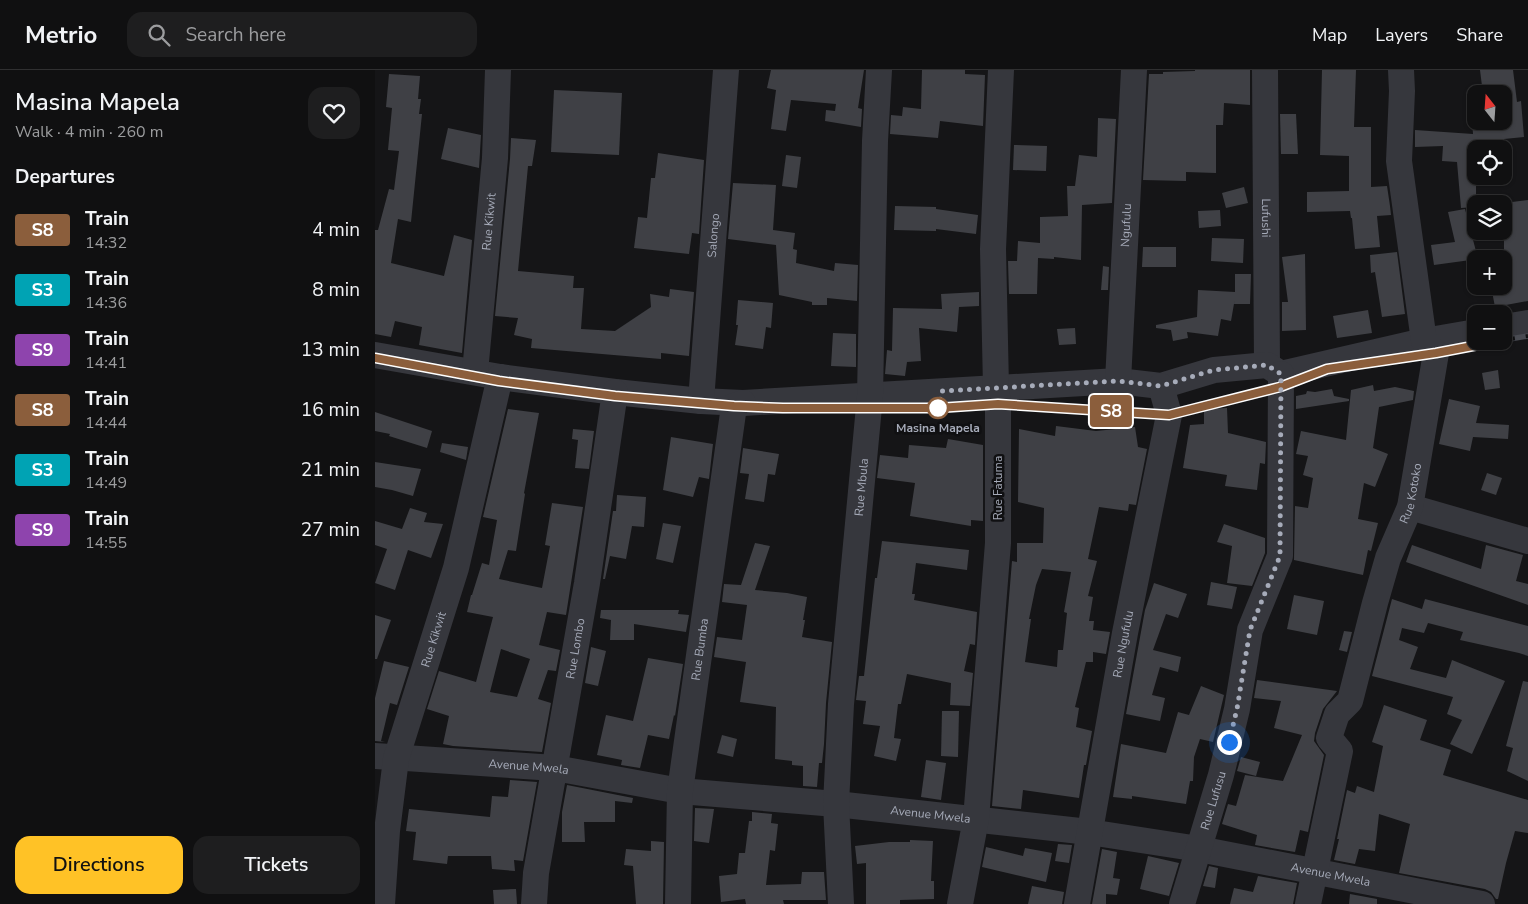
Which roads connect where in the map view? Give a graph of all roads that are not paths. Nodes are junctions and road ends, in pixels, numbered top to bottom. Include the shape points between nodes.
1 (498, 70) edge
2 (726, 70) edge
3 (879, 70) edge
4 (1001, 70) edge
5 (1134, 70) edge
6 (1265, 70) edge
7 (1401, 70) edge
8 (1528, 323) edge
9 (1512, 326) edge
10 (1467, 334) edge
11 (1424, 341) junction
12 (375, 355) edge
13 (1274, 370) junction
14 (488, 375) junction
15 (1118, 381) junction
16 (1161, 386) junction
17 (996, 387) junction
18 (615, 392) junction
19 (870, 396) junction
20 (701, 401) junction
21 (743, 403) junction
22 (1410, 508) junction
23 (1528, 540) edge
24 (386, 757) edge
25 (555, 768) junction
26 (680, 791) junction
27 (836, 804) junction
28 (975, 819) junction
29 (1089, 832) junction
30 (1199, 849) junction
31 (1315, 872) junction
32 (382, 904) edge
33 (533, 904) edge
34 (678, 904) edge
35 (841, 904) edge
36 (960, 904) edge
37 (1077, 904) edge
38 (1183, 904) edge
39 (1308, 904) edge
40 (1482, 904) edge

1 - 14 street, Rue Kikwit
2 - 20 street, Salongo
3 - 19 street, Rue Mbula
4 - 17 street, Rue Fatuma via 993,249
5 - 15 street, Ngufulu
6 - 13 street, Lufushi
7 - 11 street, Rue Kotoko via 1399,161
8 - 9 street
10 - 11 street
11 - 13 street
11 - 22 street, Rue Kotoko via 1436,353
12 - 14 street
13 - 16 street via 1214,370
13 - 30 street, Rue Lufusu via 1280,556 1250,630 1237,709
14 - 18 street
14 - 24 street, Rue Kikwit via 456,568
15 - 16 street
15 - 17 street
16 - 29 street, Rue Ngufulu via 1169,415
17 - 19 street
17 - 28 street, Rue Fatuma via 998,543
18 - 20 street
18 - 25 street, Rue Lombo
19 - 21 street
19 - 27 street, Rue Mbula via 841,704
20 - 21 street
21 - 26 street, Rue Bumba via 734,406
22 - 23 street
22 - 31 street, Rue Kotoko via 1388,558 1349,701 1337,714 1329,738 1340,751
24 - 25 street, Avenue Mwela
24 - 32 street, Rue Kikwit via 387,831
25 - 26 street, Avenue Mwela
25 - 33 street, Rue Lombo
26 - 27 street, Avenue Mwela
26 - 34 street, Rue Bumba
27 - 28 street, Avenue Mwela
27 - 35 street, Rue Mbula
28 - 29 street, Avenue Mwela
28 - 36 street, Rue Fatuma
29 - 30 street, Avenue Mwela
29 - 37 street, Rue Ngufulu
30 - 31 street, Avenue Mwela
30 - 38 street, Rue Lufusu
31 - 39 street, Rue Kotoko
31 - 40 street, Avenue Mwela

